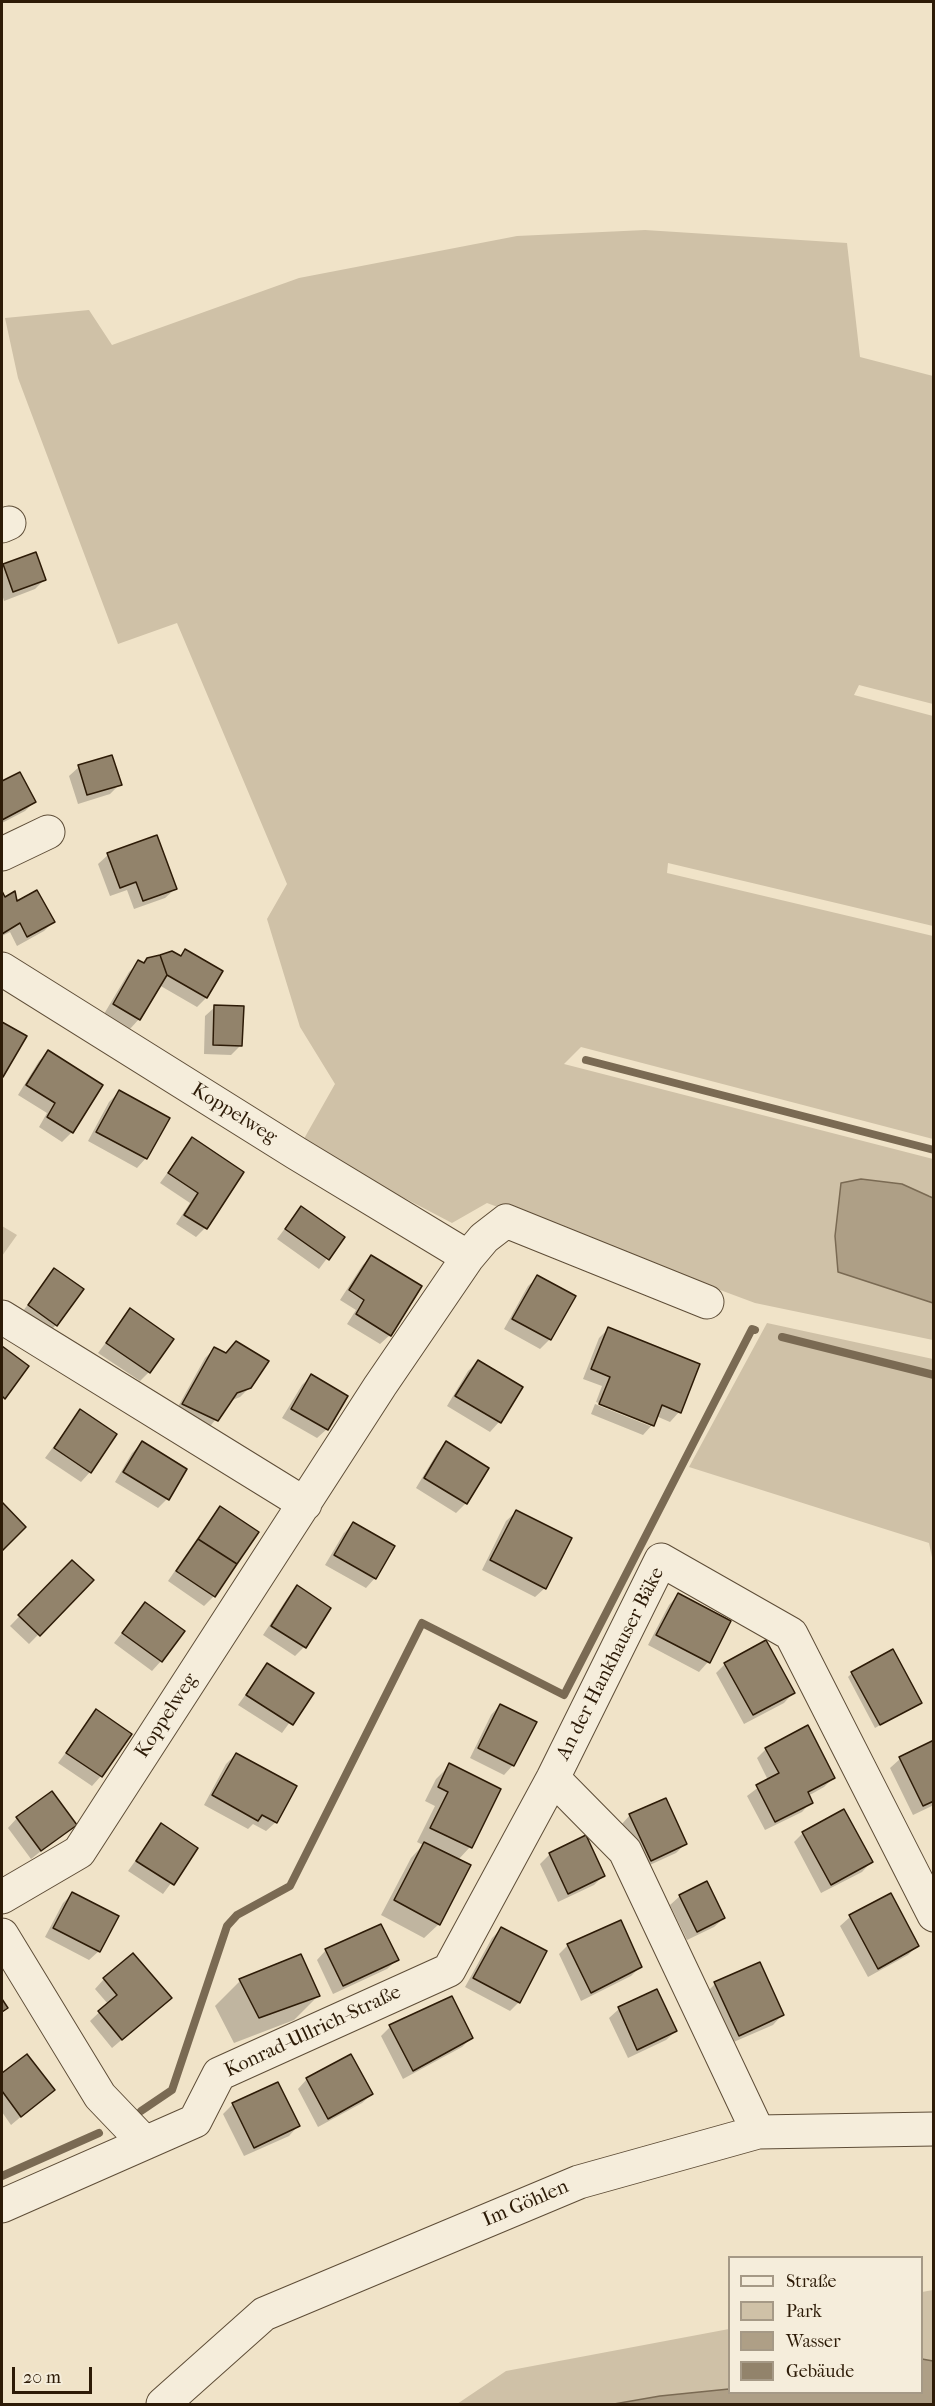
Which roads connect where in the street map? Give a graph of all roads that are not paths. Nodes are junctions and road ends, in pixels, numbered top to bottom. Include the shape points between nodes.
1 (48, 832) dead end
2 (2, 854) edge
3 (2, 969) edge
4 (468, 1257) junction
5 (707, 1302) dead end
6 (2, 1317) edge
7 (305, 1504) junction
8 (553, 1778) junction
9 (2, 1897) edge
10 (933, 1915) edge
11 (2, 1935) edge
12 (933, 2129) edge
13 (758, 2132) junction
14 (144, 2142) junction
15 (2, 2206) edge
16 (163, 2404) edge

1 - 2 street
3 - 4 street, Koppelweg
4 - 5 street, Koppelweg via 506,1221
4 - 7 street, Koppelweg
6 - 7 street
7 - 9 street, Koppelweg via 79,1852
8 - 10 street, An der Hankhauser Bäke via 661,1560 791,1634
8 - 13 street, An der Hankhauser Bäke via 625,1851
8 - 14 street, Konrad-Ullrich-Straße via 449,1970 219,2074 195,2121
11 - 14 street via 100,2096
12 - 13 street, Im Göhlen
13 - 16 street, Im Göhlen via 579,2182 264,2314
14 - 15 street, Konrad-Ullrich-Straße

